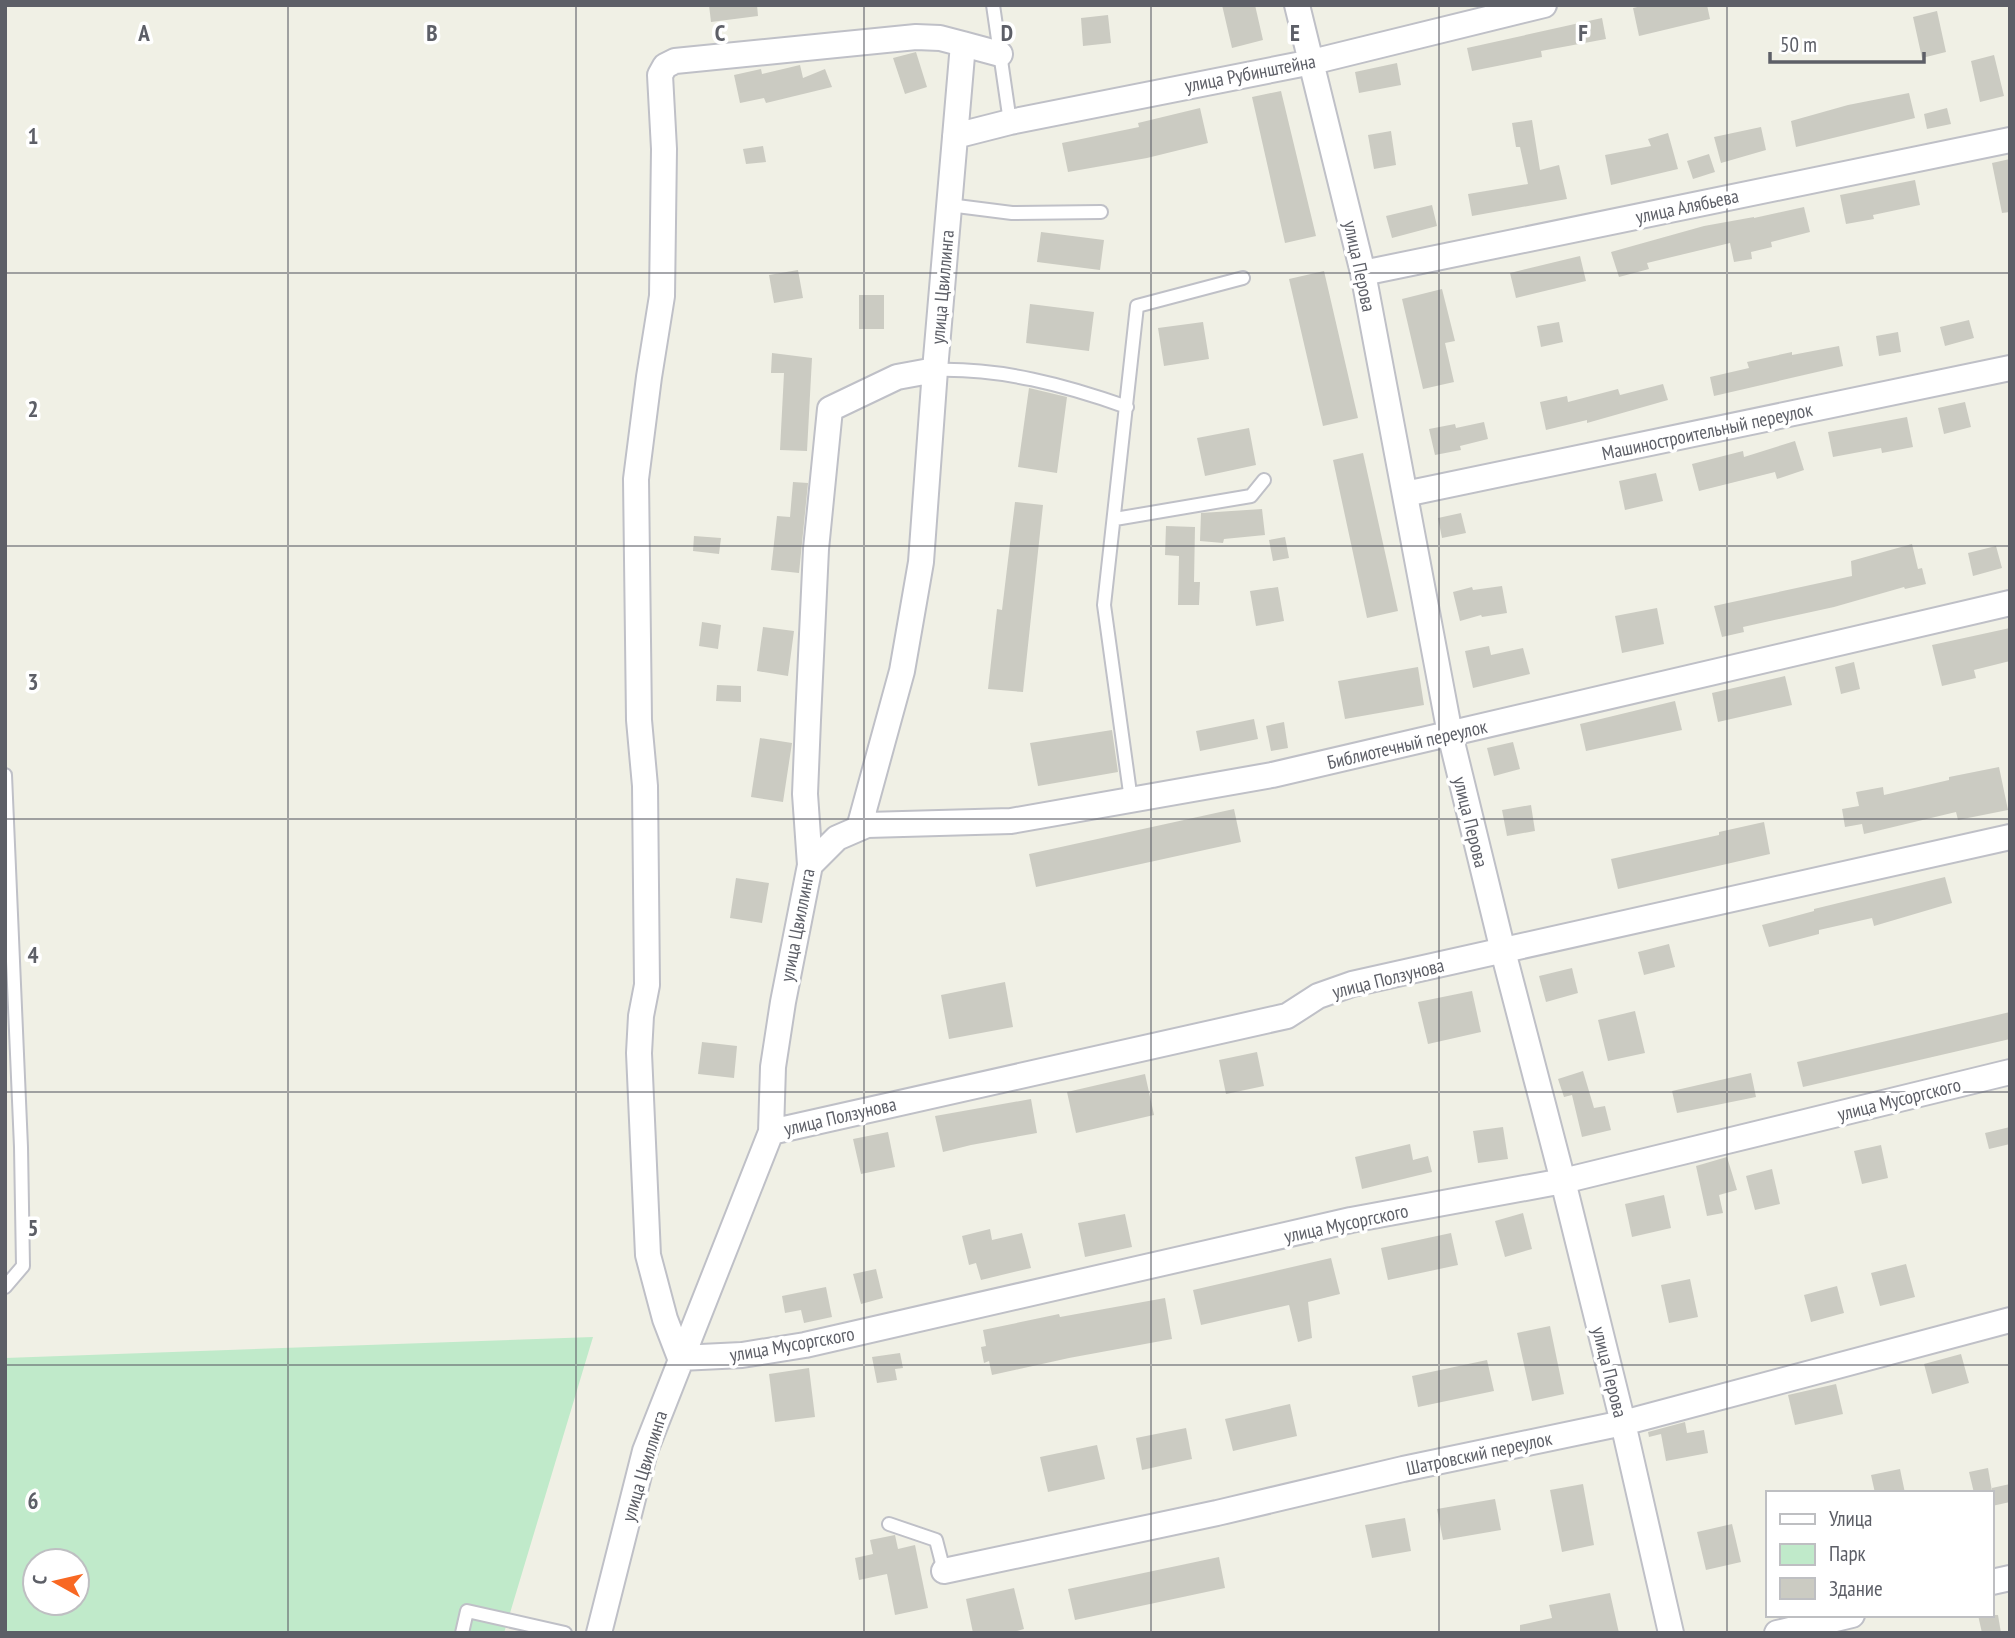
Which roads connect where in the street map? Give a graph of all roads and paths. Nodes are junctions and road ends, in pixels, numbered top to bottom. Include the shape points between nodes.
1 (993, 5) edge
2 (1297, 5) edge
3 (1544, 5) edge
4 (964, 44) junction
5 (1000, 54) junction
6 (1312, 62) junction
7 (1010, 122) junction
8 (955, 136) junction
9 (2010, 140) edge
10 (949, 205) junction
11 (1101, 212) dead end
12 (1363, 273) junction
13 (1243, 278) dead end
14 (2010, 368) edge
15 (935, 370) junction
16 (1127, 407) junction
17 (1264, 480) dead end
18 (1405, 494) junction
19 (1115, 519) junction
20 (2010, 603) edge
21 (1450, 734) junction
22 (5, 775) edge
23 (1131, 800) junction
24 (859, 828) junction
25 (2010, 837) edge
26 (810, 865) junction
27 (1503, 951) junction
28 (2010, 1072) edge
29 (771, 1132) junction
30 (1563, 1181) junction
31 (5, 1287) edge
32 (2010, 1320) edge
33 (680, 1358) junction
34 (1622, 1423) junction
35 (888, 1524) dead end
36 (944, 1571) joint
37 (1844, 1617) edge
38 (463, 1633) edge
39 (565, 1633) edge
40 (599, 1633) edge
41 (1671, 1633) edge
42 (1777, 1633) edge

1 - 5 lane
2 - 6 street, улица Перова
3 - 6 street, улица Рубинштейна
4 - 5 street
4 - 8 street, улица Цвиллинга
4 - 33 street via 916,37 675,61 660,75 662,296 636,479 647,985 639,1053 648,1255
5 - 7 lane
6 - 7 street, улица Рубинштейна
6 - 12 street, улица Перова
7 - 8 street, улица Рубинштейна
8 - 10 street, улица Цвиллинга
9 - 12 street, улица Алябьева
10 - 11 lane via 1012,214
10 - 15 street, улица Цвиллинга
12 - 18 street, улица Перова
13 - 16 lane via 1137,306
14 - 18 street, Машиностроительный переулок
15 - 16 lane via 971,369 1058,385
15 - 24 street via 921,562 902,671
15 - 26 street, улица Цвиллинга via 897,377 830,409 816,549 808,720 805,794
16 - 19 lane
17 - 19 lane via 1251,496
18 - 21 street, улица Перова
19 - 23 lane via 1104,605
20 - 21 street, Библиотечный переулок
21 - 23 street, Библиотечный переулок via 1272,775
21 - 27 street, улица Перова
22 - 31 lane via 23,1266
23 - 24 street, Библиотечный переулок via 1011,821
24 - 26 street, Библиотечный переулок via 837,838
25 - 27 street, улица Ползунова
26 - 29 street, улица Цвиллинга via 783,1002
27 - 29 street, улица Ползунова via 1352,984 1318,996 1287,1016
27 - 30 street, улица Перова
28 - 30 street, улица Мусоргского
29 - 33 street, улица Цвиллинга
30 - 33 street, улица Мусоргского via 1351,1220 805,1345
30 - 34 street, улица Перова
32 - 34 street, Шатровский переулок
33 - 40 street, улица Цвиллинга via 645,1451
34 - 36 street, Шатровский переулок
34 - 41 street, улица Перова
35 - 36 lane via 936,1539
37 - 42 street
38 - 39 lane via 467,1611

